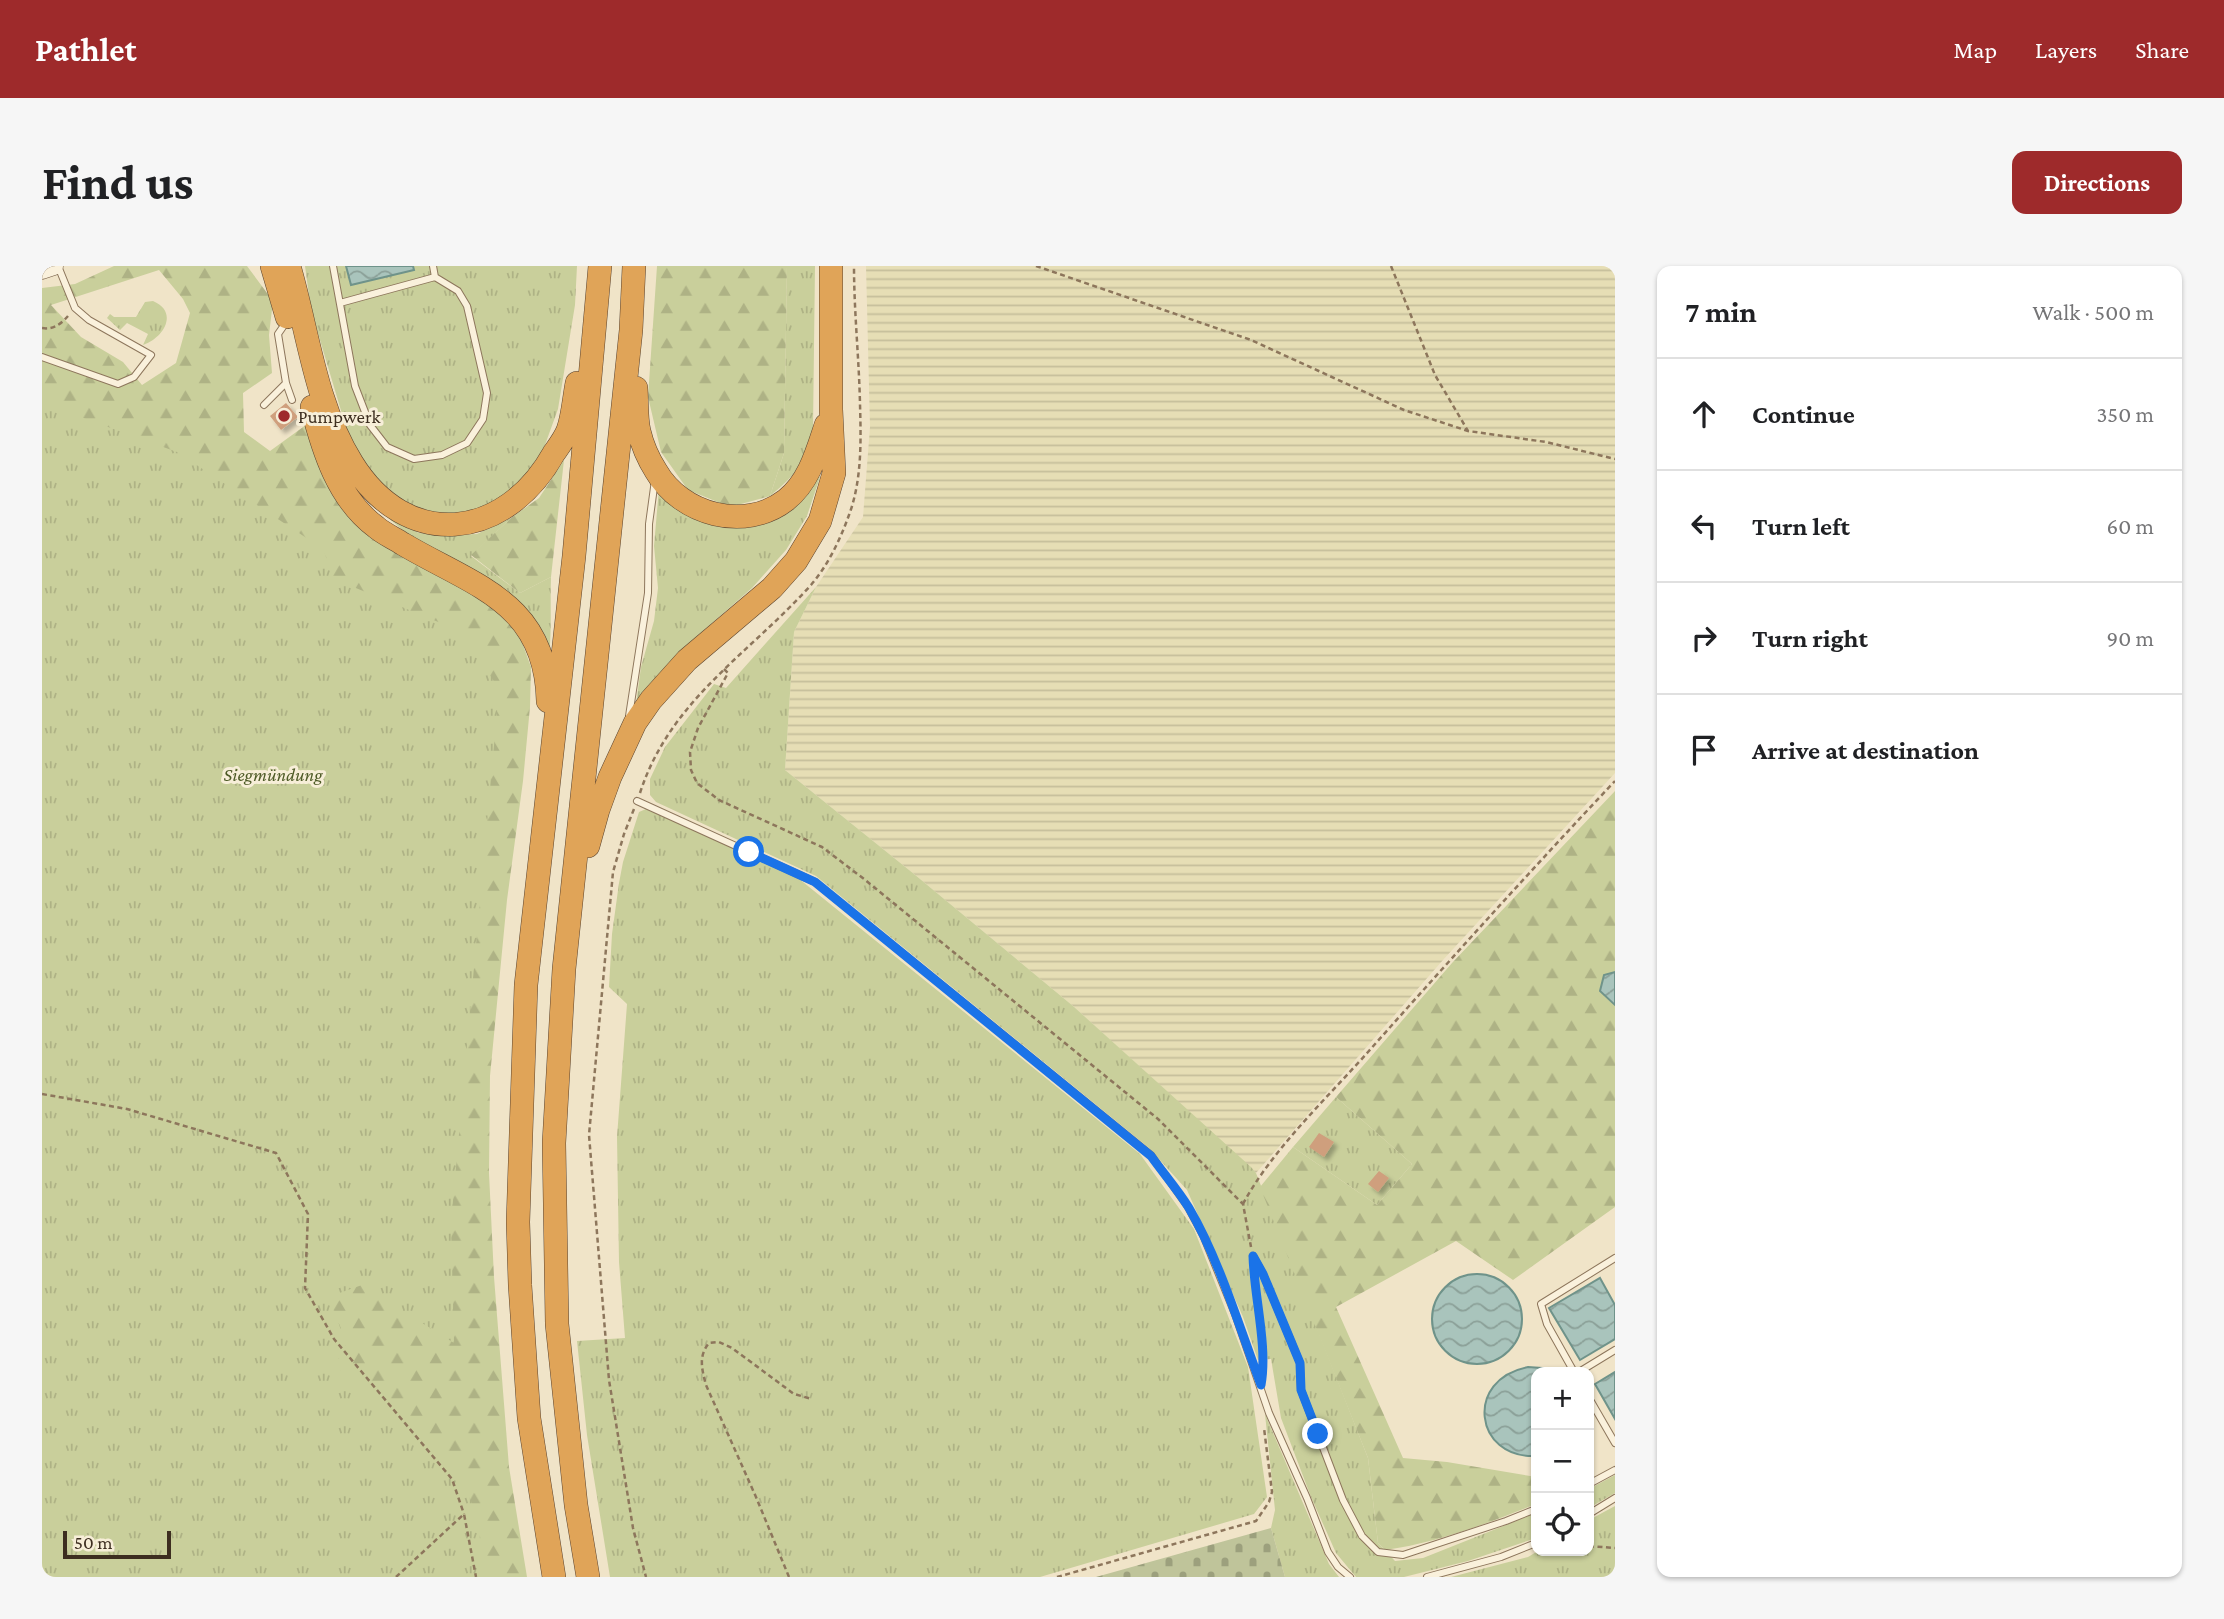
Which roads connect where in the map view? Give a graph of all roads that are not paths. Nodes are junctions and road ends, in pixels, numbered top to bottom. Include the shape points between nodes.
1 (56, 266) edge
2 (272, 266) edge
3 (333, 266) edge
4 (433, 266) edge
5 (634, 266) edge
6 (831, 266) edge
7 (42, 270) edge
8 (293, 271) edge
9 (600, 274) edge
10 (435, 277) junction
11 (340, 303) junction
12 (288, 320) junction
13 (631, 330) junction
14 (42, 357) edge
15 (286, 383) junction
16 (292, 400) dead end
17 (264, 405) dead end
18 (831, 409) junction
19 (656, 472) junction
20 (626, 742) junction
21 (550, 778) junction
22 (637, 802) road end
23 (564, 969) junction
24 (1253, 1256) road end
25 (1615, 1258) edge
26 (1615, 1350) edge
27 (1574, 1367) edge
28 (1586, 1367) edge
29 (1594, 1407) edge
30 (1615, 1443) edge
31 (1615, 1470) edge
32 (1594, 1481) edge
33 (1615, 1499) edge
34 (1531, 1511) edge
35 (1594, 1511) edge
36 (1531, 1545) edge
37 (554, 1577) edge
38 (588, 1577) edge
39 (1350, 1577) edge
40 (1427, 1577) edge

1 - 7 main road
1 - 14 lane via 75,308 151,355 134,377 118,384
2 - 12 highway
3 - 11 lane
4 - 10 lane
5 - 13 highway
6 - 18 highway
8 - 9 highway via 326,411 351,461 390,506 439,526 489,517 521,497 544,471 568,430
9 - 21 highway
10 - 11 lane
10 - 11 lane via 458,292 467,306 487,393 483,419 467,443 442,455 414,459 387,447 370,425 355,386
12 - 15 lane via 278,334
12 - 21 highway via 331,467 354,506 376,527 497,596 523,621 540,651 548,679
13 - 19 highway via 639,432
13 - 23 highway
15 - 16 lane
15 - 17 lane
18 - 19 highway via 814,462 800,484 787,499 753,516 702,511 670,490
18 - 20 highway via 834,472 820,521 796,561 772,588 687,660 651,700
19 - 20 lane via 649,524 648,593
20 - 23 highway via 595,821
21 - 37 highway via 526,985 518,1222 529,1418
22 - 39 lane via 815,882 1151,1156 1203,1234 1269,1413 1328,1552
23 - 38 highway via 554,1143 557,1324
24 - 34 lane via 1300,1363 1301,1390 1343,1500 1362,1536 1378,1552 1403,1555
25 - 27 lane via 1541,1304 1547,1324
26 - 28 lane
29 - 30 lane
31 - 32 lane
33 - 35 lane
36 - 40 lane

